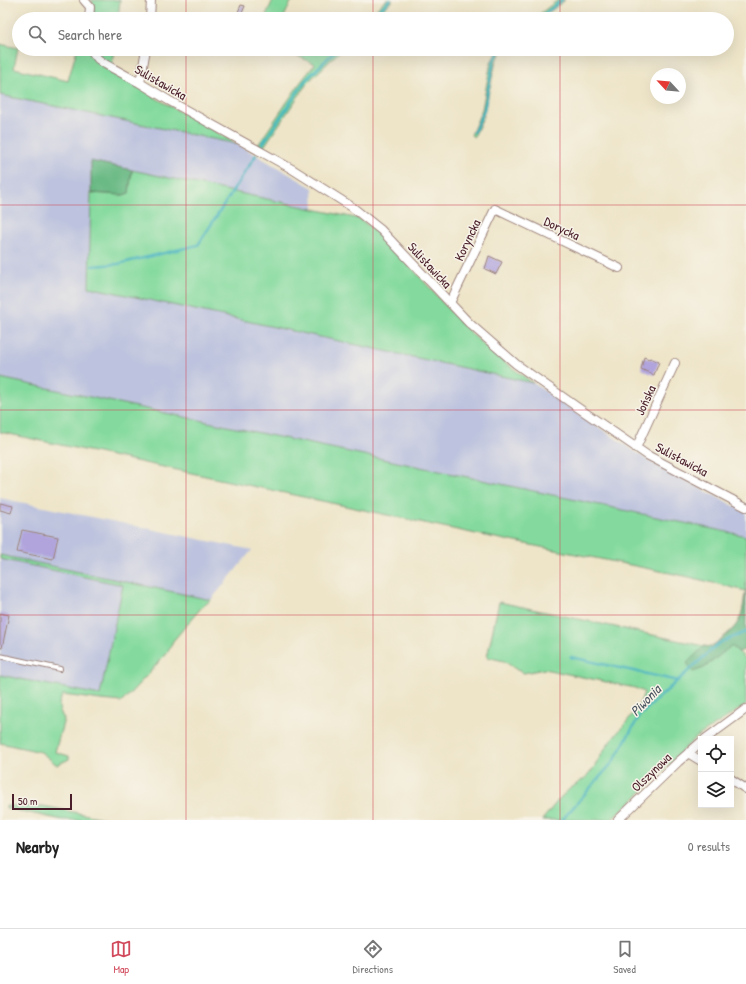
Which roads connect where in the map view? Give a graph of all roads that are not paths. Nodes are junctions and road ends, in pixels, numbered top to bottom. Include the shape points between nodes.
1 (84, 0) edge
2 (151, 0) edge
3 (90, 12) edge
4 (150, 12) edge
5 (96, 56) edge
6 (145, 56) edge
7 (140, 83) junction
8 (495, 210) joint
9 (619, 268) dead end
10 (450, 303) junction
11 (675, 363) dead end
12 (636, 448) junction
13 (746, 507) edge
14 (0, 656) edge
15 (60, 669) dead end
16 (746, 710) edge
17 (709, 736) edge
18 (698, 744) edge
19 (688, 752) junction
20 (698, 759) edge
21 (734, 781) edge
22 (746, 789) edge
23 (618, 820) edge

1 - 3 street via 90,6
2 - 4 street
5 - 7 street, Sulisławicka
6 - 7 street
7 - 10 street, Sulisławicka via 292,169 352,207 381,230
8 - 9 street, Dorycka
8 - 10 street, Koryncka
10 - 12 street, Sulisławicka via 516,364
11 - 12 street, Jońska
12 - 13 street, Sulisławicka
14 - 15 lane
16 - 17 street
18 - 19 street, Olszynowa
19 - 20 street
19 - 23 street, Olszynowa
21 - 22 street

